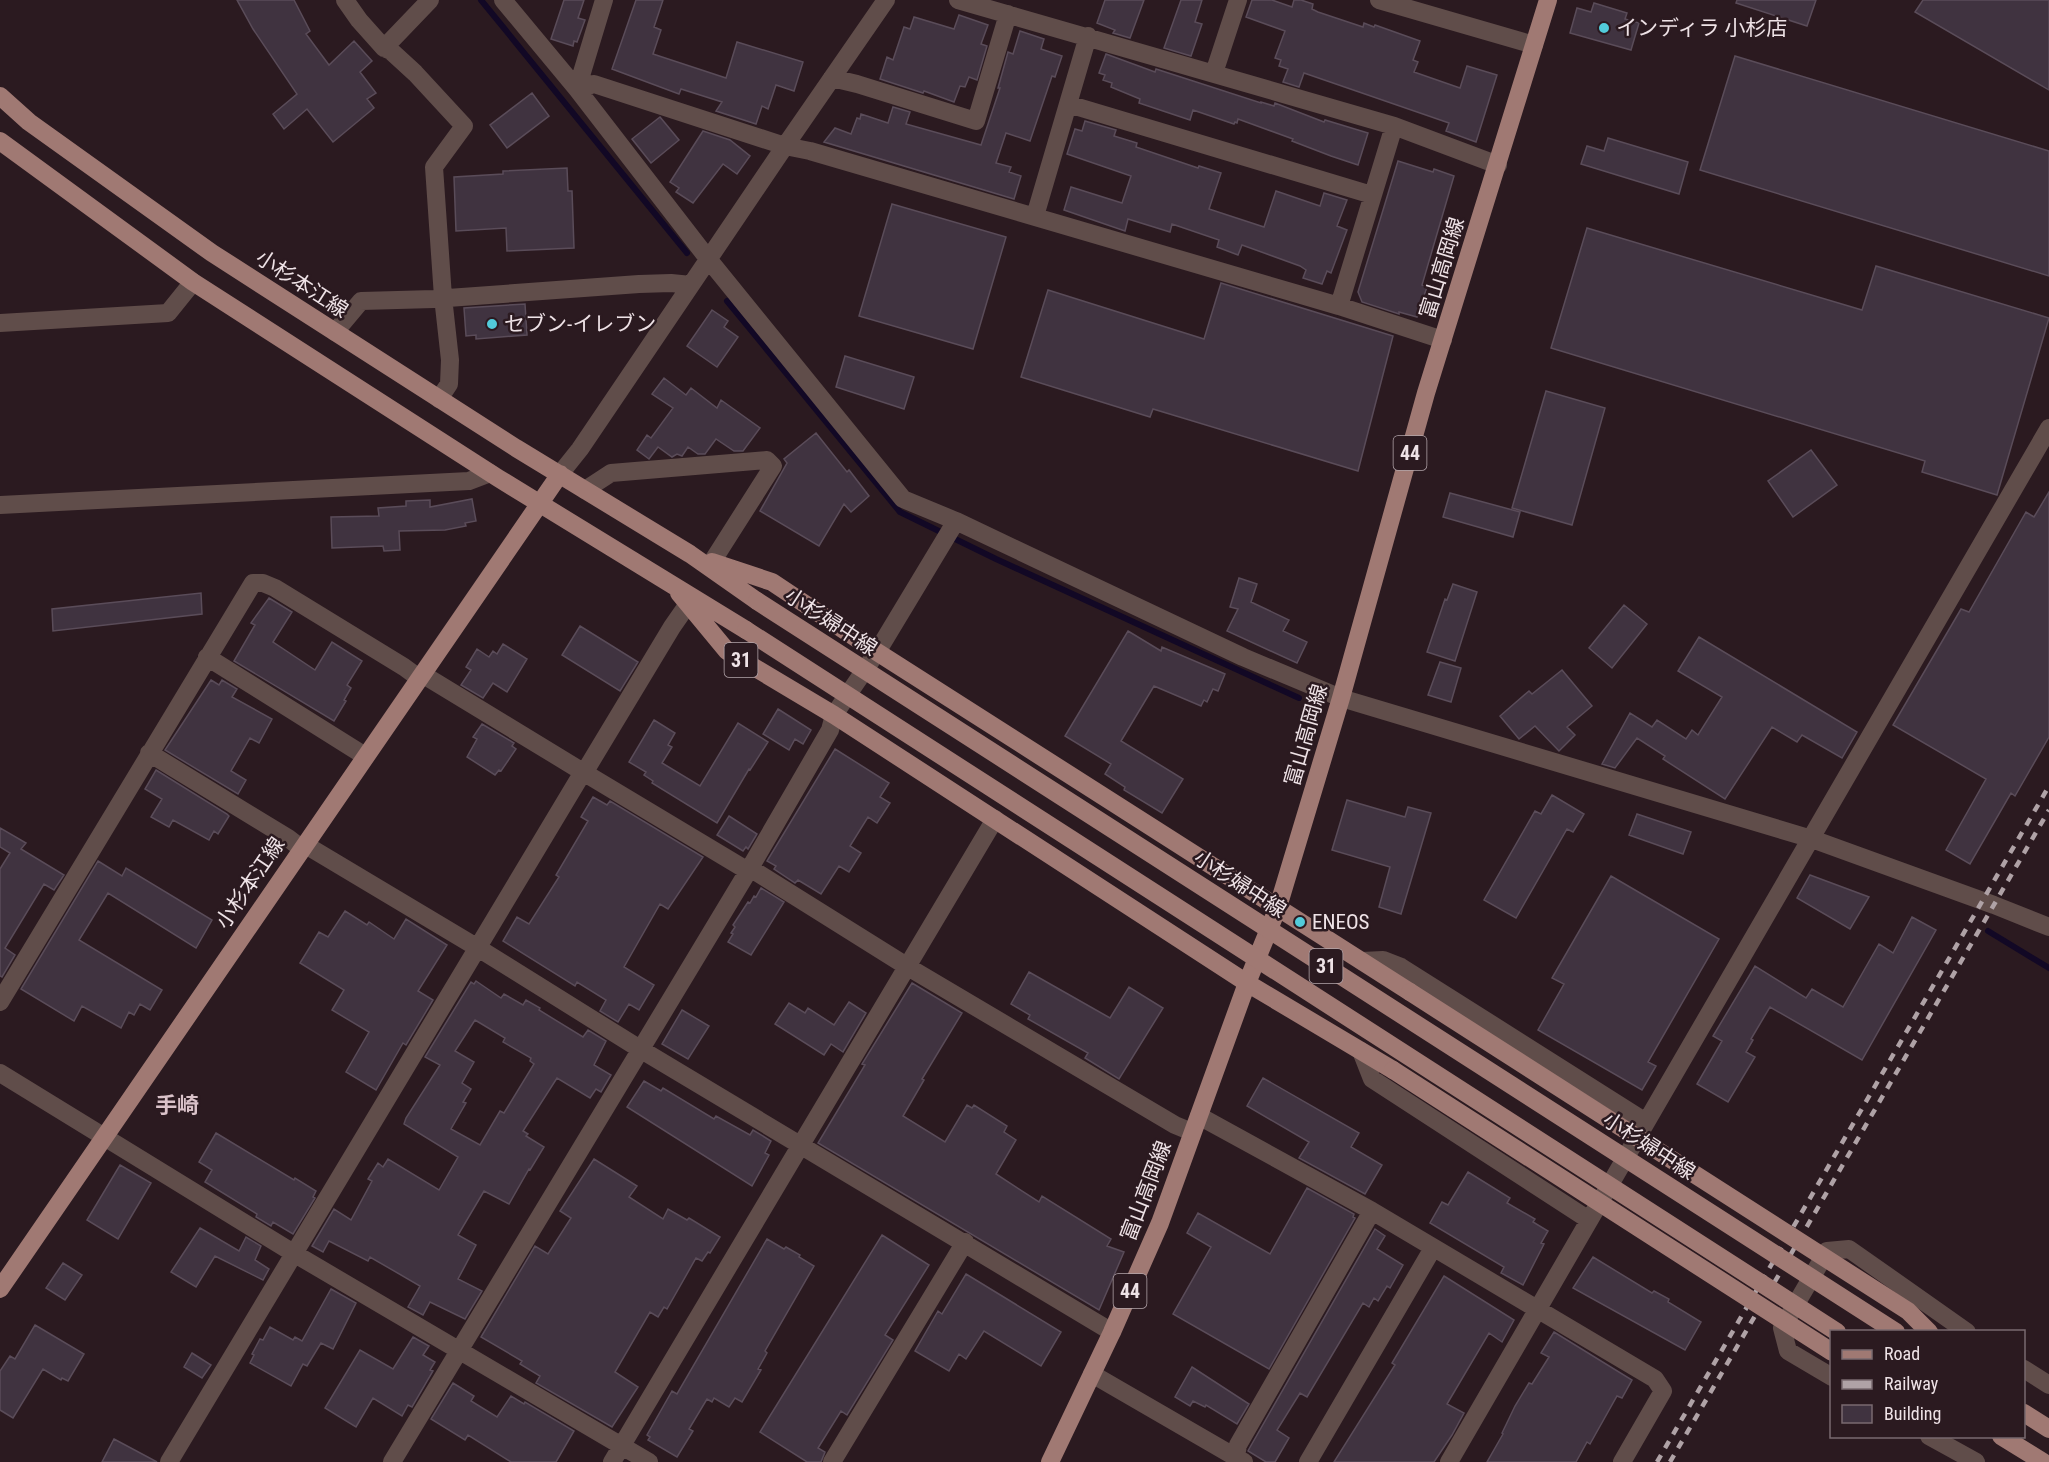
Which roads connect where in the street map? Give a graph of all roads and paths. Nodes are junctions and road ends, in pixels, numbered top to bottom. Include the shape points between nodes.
1 (345, 0) edge
2 (430, 0) edge
3 (503, 0) edge
4 (604, 0) edge
5 (886, 0) edge
6 (958, 0) edge
7 (1238, 0) edge
8 (1379, 0) edge
9 (1548, 0) edge
10 (1008, 14) junction
11 (1088, 36) junction
12 (1534, 45) junction
13 (384, 48) junction
14 (1214, 73) junction
15 (832, 78) junction
16 (577, 89) junction
17 (0, 96) edge
18 (1068, 104) junction
19 (1394, 126) junction
20 (0, 141) edge
21 (785, 146) junction
22 (1498, 165) junction
23 (1372, 195) junction
24 (1035, 216) junction
25 (709, 260) junction
26 (193, 282) junction
27 (691, 285) junction
28 (443, 297) junction
29 (1339, 306) junction
30 (0, 323) edge
31 (335, 332) junction
32 (1443, 340) junction
33 (439, 399) junction
34 (2049, 428) edge
35 (490, 473) junction
36 (560, 474) junction
37 (585, 490) junction
38 (540, 504) junction
39 (0, 506) edge
40 (956, 521) junction
41 (690, 554) junction
42 (712, 562) junction
43 (669, 581) junction
44 (688, 604) junction
45 (877, 651) junction
46 (207, 657) junction
47 (420, 676) junction
48 (1341, 698) junction
49 (834, 715) junction
50 (149, 753) junction
51 (365, 756) junction
52 (583, 773) junction
53 (995, 819) junction
54 (1812, 839) junction
55 (303, 846) junction
56 (749, 870) junction
57 (1278, 907) junction
58 (2049, 927) edge
59 (478, 948) junction
60 (1362, 961) junction
61 (908, 968) junction
62 (1247, 983) junction
63 (0, 1002) edge
64 (640, 1049) junction
65 (1361, 1051) junction
66 (0, 1073) edge
67 (1646, 1122) junction
68 (1196, 1124) junction
69 (103, 1137) junction
70 (802, 1145) junction
71 (1372, 1211) junction
72 (1589, 1220) junction
73 (965, 1242) junction
74 (1433, 1248) junction
75 (295, 1254) junction
76 (0, 1289) edge
77 (1537, 1310) junction
78 (1834, 1330) edge
79 (1893, 1330) edge
80 (1927, 1330) edge
81 (1964, 1330) edge
82 (1112, 1332) junction
83 (458, 1350) junction
84 (1830, 1351) edge
85 (2025, 1370) edge
86 (1092, 1374) junction
87 (1830, 1376) edge
88 (2049, 1385) edge
89 (2025, 1414) edge
90 (2049, 1429) edge
91 (1931, 1438) edge
92 (2003, 1438) edge
93 (622, 1446) junction
94 (1238, 1461) edge
95 (169, 1462) edge
96 (392, 1462) edge
97 (612, 1462) edge
98 (649, 1462) edge
99 (832, 1462) edge
100 (1050, 1462) edge
101 (1308, 1462) edge
102 (1449, 1462) edge
103 (1622, 1462) edge
104 (1976, 1462) edge
105 (2043, 1462) edge

1 - 13 street
2 - 13 street
3 - 16 street
4 - 16 street
5 - 15 street
6 - 10 street
7 - 14 street
8 - 12 street
9 - 12 main road, 富山高岡線 / 44
10 - 11 street
10 - 15 street via 976,121
11 - 14 street
11 - 18 street
12 - 22 main road, 富山高岡線 / 44
13 - 28 street via 415,73 464,126 434,167
14 - 19 street
15 - 21 street
16 - 21 street via 594,84
16 - 25 street
17 - 31 main road, 小杉本江線 via 30,122 212,253
18 - 23 street
18 - 24 street
19 - 22 street
19 - 23 street
20 - 26 main road
21 - 24 street
21 - 25 street
22 - 32 main road, 富山高岡線 / 44
23 - 29 street
24 - 29 street
25 - 27 street
25 - 40 street via 903,499
26 - 30 street via 168,313
26 - 35 main road
27 - 28 street via 639,284
27 - 36 street
28 - 31 street via 361,301
28 - 33 street via 450,360 449,384
29 - 32 street
31 - 33 main road, 小杉本江線
32 - 48 main road, 富山高岡線 / 44
33 - 36 main road, 小杉本江線
34 - 54 street
35 - 38 main road
35 - 39 street via 469,481
36 - 37 main road, 小杉婦中線 / 31
36 - 38 main road, 小杉本江線
37 - 41 main road, 小杉婦中線 / 31
37 - 42 street via 611,473 767,460 773,466
38 - 43 main road, 31
38 - 47 main road, 小杉本江線
40 - 45 street
40 - 48 street via 1243,657
41 - 42 main road, 31
41 - 79 main road, 小杉婦中線 / 31, bridge via 757,601
42 - 45 main road, 31 via 772,582
43 - 44 main road, 31
43 - 78 main road, 31, bridge
44 - 49 main road, 31 via 727,651
44 - 52 street
45 - 49 street
45 - 57 main road, 31
46 - 47 street via 253,583 263,583
46 - 50 street
46 - 51 street
47 - 51 main road, 小杉本江線
47 - 52 street
48 - 54 street
48 - 57 main road, 富山高岡線 / 44
49 - 53 main road, 31
49 - 56 street via 830,730
50 - 55 street
50 - 63 street
51 - 55 main road, 小杉本江線
52 - 56 street
52 - 59 street
53 - 61 street
53 - 62 main road, 31
54 - 58 street
54 - 67 street
55 - 59 street
55 - 69 main road, 小杉本江線
56 - 61 street
56 - 64 street
57 - 60 main road, 31
57 - 62 main road, 富山高岡線 / 44
59 - 64 street
59 - 75 street
60 - 67 street via 1383,960 1401,967
60 - 80 main road, 31, bridge via 1908,1311
61 - 68 street via 1174,1125
61 - 70 street
62 - 65 main road, 31
62 - 68 main road, 富山高岡線 / 44
64 - 70 street
64 - 83 street
65 - 72 street via 1372,1079
65 - 84 main road, 31, bridge
66 - 69 street
67 - 72 street
68 - 71 street
68 - 82 main road, 富山高岡線 / 44 via 1160,1223
69 - 75 street
69 - 76 main road, 小杉本江線
70 - 73 street
70 - 93 street
71 - 74 street
71 - 94 street via 1238,1445
72 - 77 street
73 - 82 street
73 - 99 street
74 - 77 street
74 - 101 street
75 - 83 street
75 - 95 street
77 - 102 street
77 - 103 street via 1655,1379 1663,1391
81 - 87 street via 1849,1250 1827,1251 1782,1328 1788,1351
82 - 86 main road, 富山高岡線 / 44
83 - 93 street
83 - 96 street
85 - 88 street
86 - 94 street
86 - 100 main road, 富山高岡線 / 44
89 - 90 main road
91 - 104 street
92 - 105 main road
93 - 97 street
93 - 98 street

